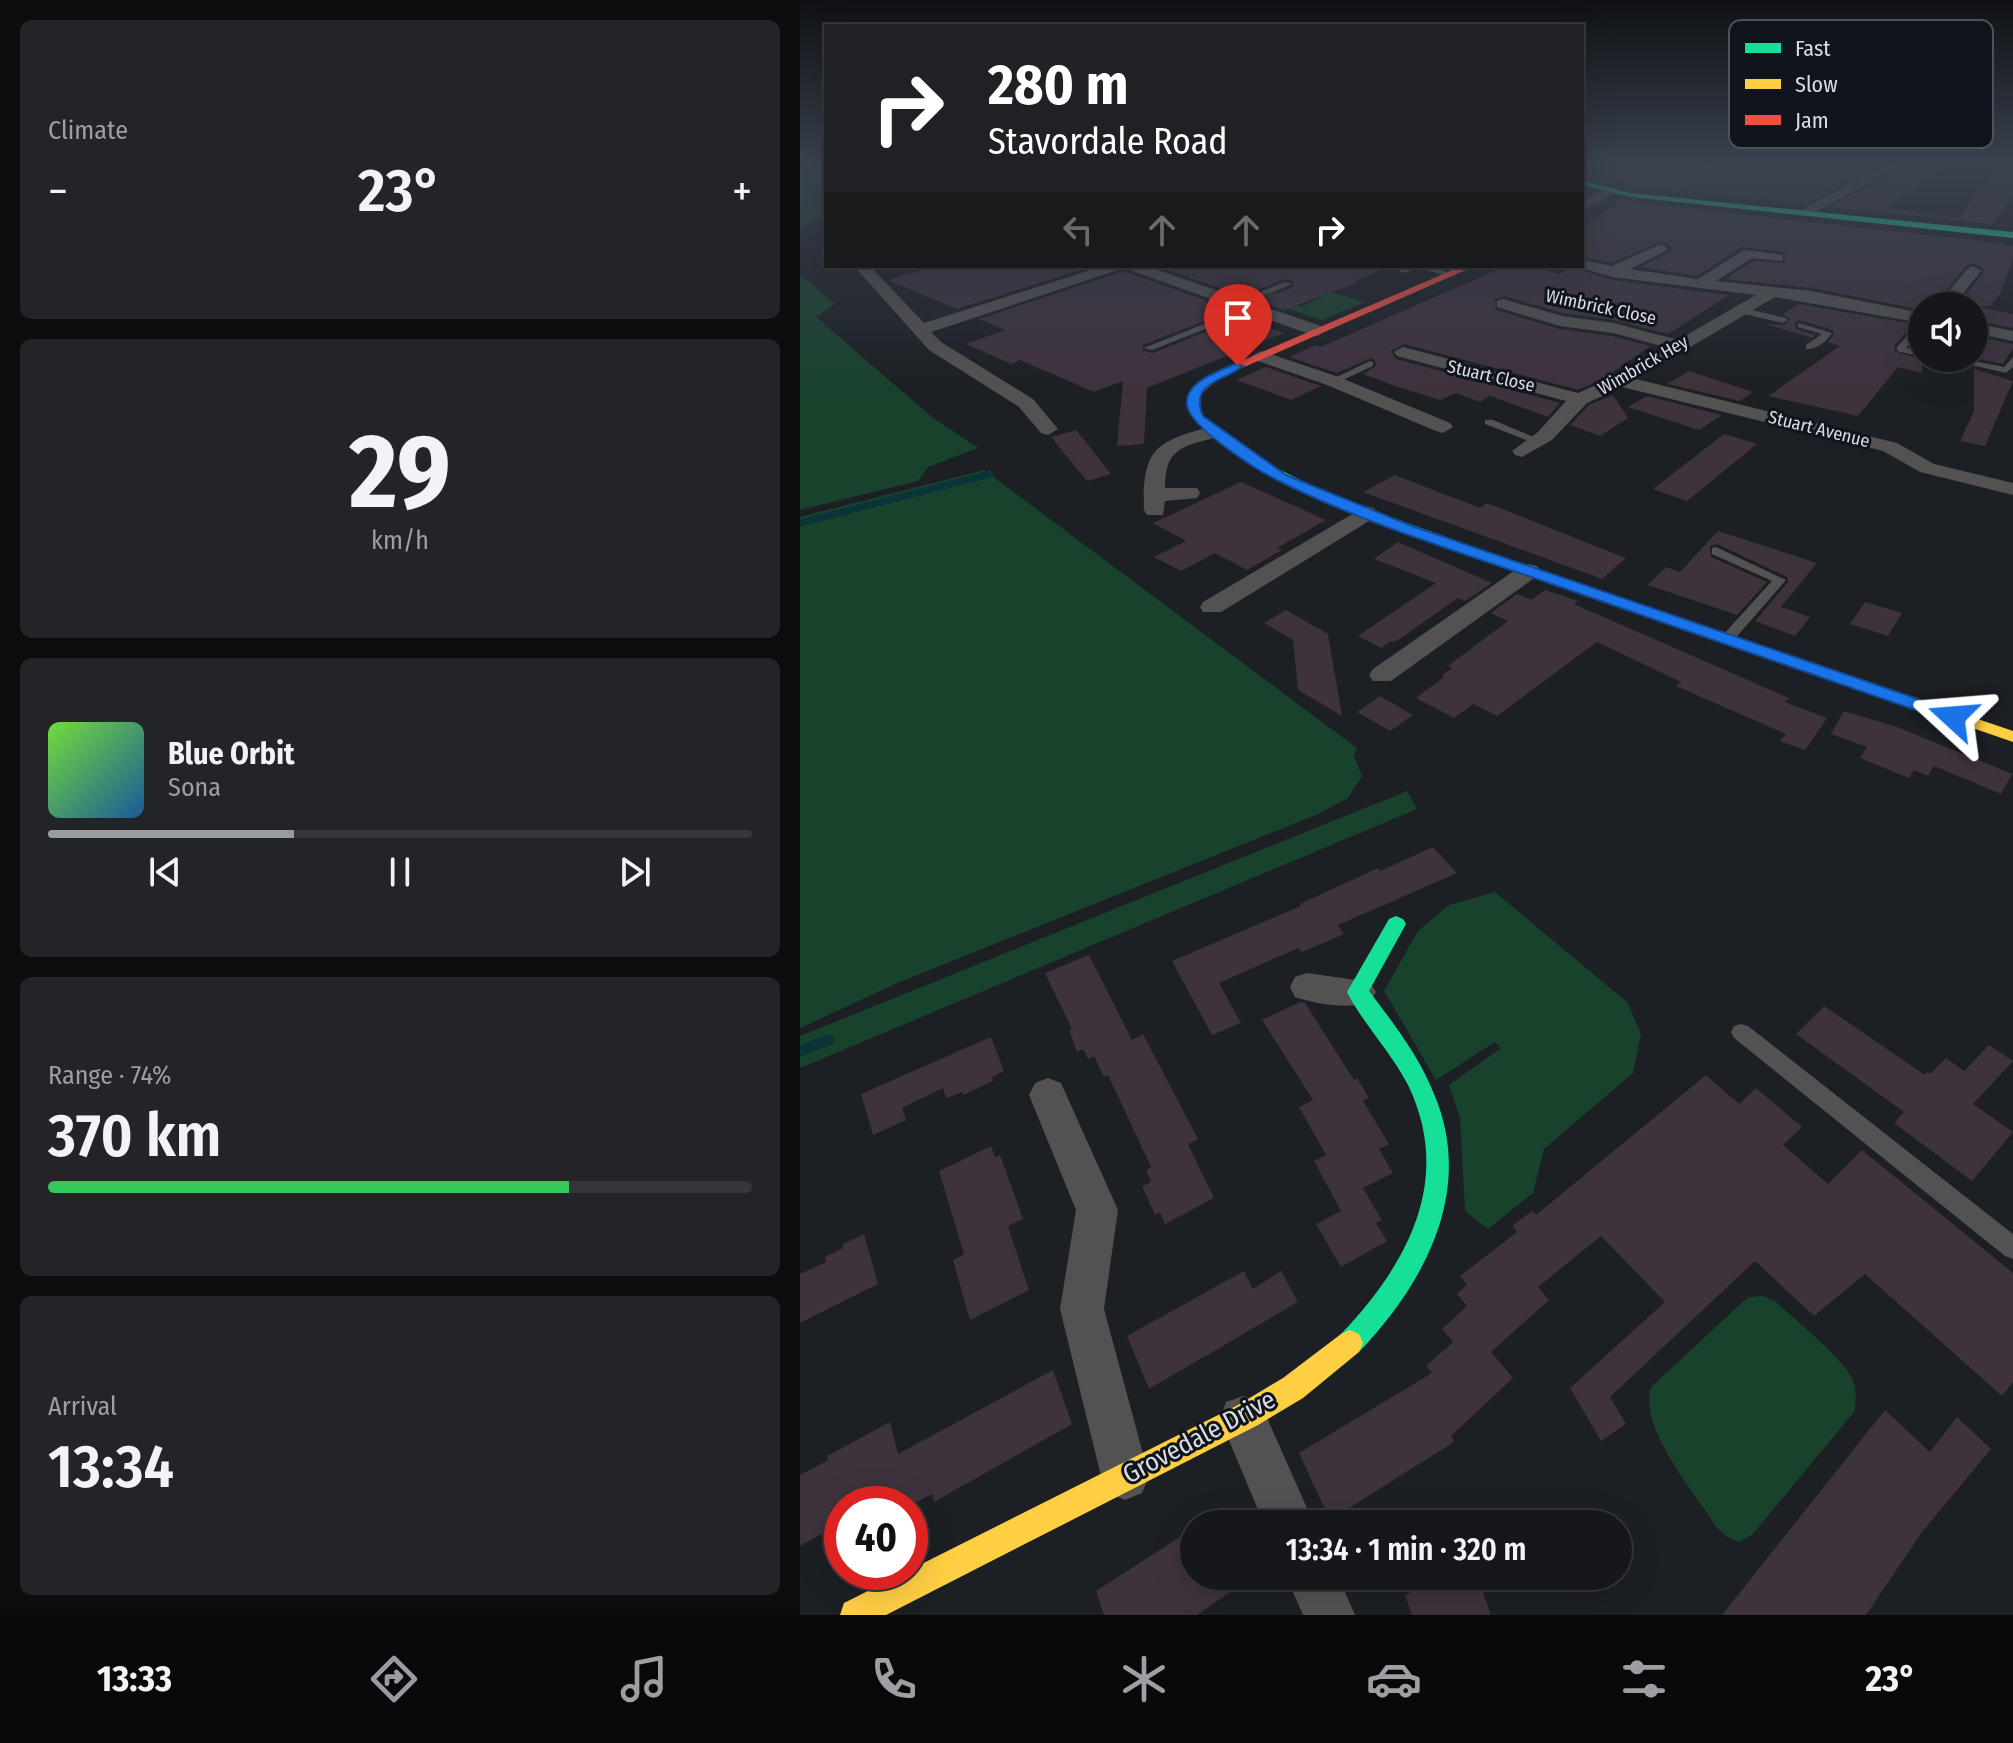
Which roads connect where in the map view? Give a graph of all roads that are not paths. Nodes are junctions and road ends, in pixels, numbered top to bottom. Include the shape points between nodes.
1 (1627, 246) dead end
2 (1778, 258) dead end
3 (1584, 265) edge
4 (864, 268) edge
5 (1112, 268) edge
6 (1137, 268) edge
7 (1413, 268) edge
8 (1426, 268) edge
9 (1466, 268) edge
10 (1403, 271) dead end
11 (1973, 271) dead end
12 (1612, 272) junction
13 (1451, 275) junction
14 (1702, 283) junction
15 (1288, 284) dead end
16 (1773, 291) junction
17 (1956, 292) edge
18 (1244, 305) junction
19 (1509, 309) dead end
20 (1739, 310) junction
21 (1908, 317) edge
22 (1783, 320) dead end
23 (1801, 325) dead end
24 (920, 330) junction
25 (1318, 331) junction
26 (1988, 331) edge
27 (2013, 336) edge
28 (1908, 338) edge
29 (1677, 345) junction
30 (1809, 347) dead end
31 (1149, 348) dead end
32 (1908, 351) edge
33 (1403, 352) dead end
34 (1261, 356) junction
35 (2013, 360) edge
36 (1370, 364) dead end
37 (1988, 367) edge
38 (1620, 381) junction
39 (1334, 387) junction
40 (1580, 399) junction
41 (1489, 422) dead end
42 (1443, 427) dead end
43 (1048, 429) dead end
44 (1214, 432) junction
45 (1530, 446) joint
46 (2013, 489) edge
47 (1189, 493) dead end
48 (1366, 513) junction
49 (1716, 551) dead end
50 (1529, 571) junction
51 (1205, 581) dead end
52 (1727, 639) junction
53 (1382, 675) dead end
54 (2013, 737) edge
55 (1396, 924) dead end
56 (1307, 987) dead end
57 (1358, 992) junction
58 (1741, 1032) dead end
59 (1048, 1095) dead end
60 (2013, 1248) edge
61 (1243, 1419) junction
62 (1125, 1476) junction
63 (1283, 1510) edge
64 (1318, 1590) edge
65 (853, 1615) edge
66 (1329, 1615) edge

1 - 12 street via 1656,250
2 - 14 street via 1752,250
3 - 12 street
4 - 24 street
5 - 24 street
6 - 18 street
7 - 10 lane
8 - 13 lane
9 - 13 street
11 - 17 street
12 - 14 street
13 - 25 street
14 - 16 street
15 - 18 lane
16 - 20 street, Wimbrick Hey
16 - 21 street
18 - 25 street
18 - 31 lane
19 - 29 street, Wimbrick Close
20 - 22 lane
20 - 29 street, Wimbrick Hey
23 - 30 lane via 1827,333
24 - 43 street via 935,346 1026,403
25 - 34 street
26 - 27 street
28 - 32 lane via 1900,349
29 - 38 street, Wimbrick Hey
33 - 40 street, Stuart Close
34 - 39 street
34 - 44 street via 1215,376 1194,394 1197,418
35 - 37 lane via 2006,370
36 - 39 lane
38 - 40 street, Wimbrick Hey
38 - 46 street, Stuart Avenue via 1890,447 1927,468
39 - 42 street
40 - 45 street, Wimbrick Hey
41 - 45 lane
44 - 47 street via 1165,447 1157,456 1154,503
44 - 48 street via 1281,477
48 - 50 street
48 - 51 street via 1222,601
49 - 52 lane via 1780,580
50 - 52 street
50 - 53 street
52 - 54 street
55 - 57 street
56 - 57 street
57 - 61 street, Grovedale Drive via 1414,1071 1429,1105 1439,1164 1435,1209 1398,1293 1370,1328 1337,1358
58 - 60 lane
59 - 62 street via 1097,1210 1082,1309
61 - 62 street, Grovedale Drive
61 - 63 street
62 - 65 street, Grovedale Drive
64 - 66 street

